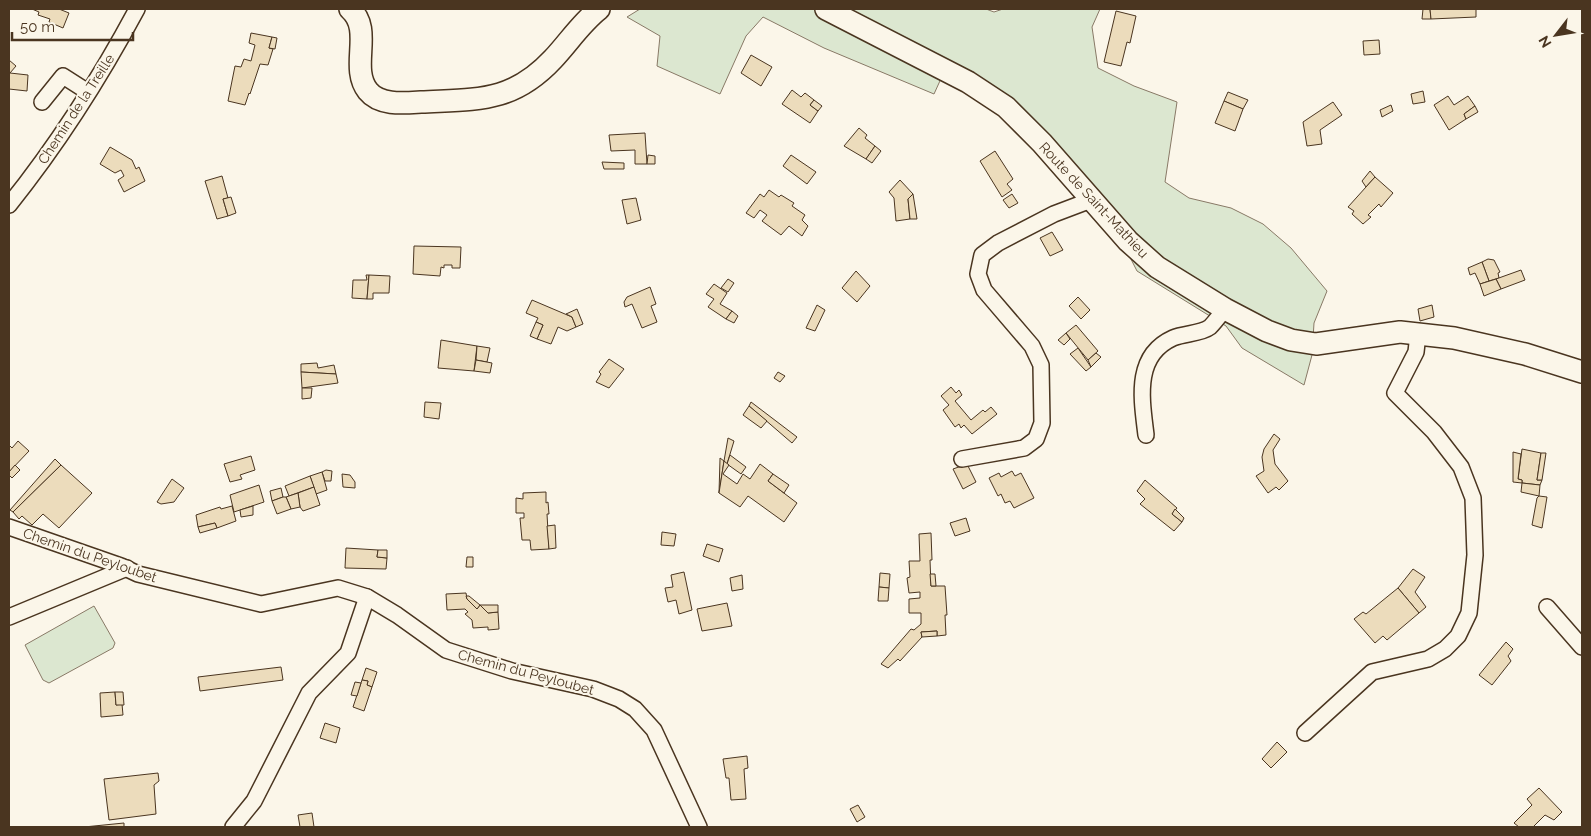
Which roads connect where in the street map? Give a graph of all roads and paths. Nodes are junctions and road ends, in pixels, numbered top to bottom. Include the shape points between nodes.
1 (137, 9) edge
2 (350, 9) edge
3 (600, 9) edge
4 (826, 9) edge
5 (88, 92) junction
6 (42, 102) dead end
7 (1091, 200) junction
8 (9, 205) edge
9 (1225, 309) junction
10 (1418, 334) junction
11 (1582, 372) edge
12 (1146, 435) dead end
13 (962, 459) dead end
14 (9, 527) edge
15 (127, 568) junction
16 (367, 597) junction
17 (1547, 607) dead end
18 (9, 617) edge
19 (1582, 648) edge
20 (1305, 733) dead end
21 (233, 827) edge
22 (698, 827) edge

1 - 5 street, Chemin de la Treille
2 - 3 street via 356,14 360,27 361,73 367,90 382,101 406,103 477,99 510,92 543,68
4 - 7 street, Route de Saint-Mathieu via 968,82 1006,107
5 - 6 street via 63,76
5 - 8 street, Chemin de la Treille via 62,135
7 - 9 street, Route de Saint-Mathieu via 1156,267
7 - 13 street via 1054,214 998,243 982,255 978,274 984,290 1032,346 1041,364 1042,423 1036,439 1024,448
9 - 10 street, Route de Saint-Mathieu via 1267,331 1291,340 1316,344 1400,332
9 - 12 street via 1209,328 1172,338 1157,350 1145,368 1142,392
10 - 11 street, Route de Saint-Mathieu via 1454,338 1524,354
10 - 20 street via 1416,352 1395,393 1434,432 1461,467 1473,498 1475,555 1469,613 1458,636 1445,649 1428,659 1372,672
14 - 15 street, Chemin du Peyloubet
15 - 16 street, Chemin du Peyloubet via 138,574 260,604 338,588
15 - 18 street
16 - 21 street via 348,653 309,693 254,801
16 - 22 street, Chemin du Peyloubet via 446,650 512,671 593,689 635,709 654,730
17 - 19 street

